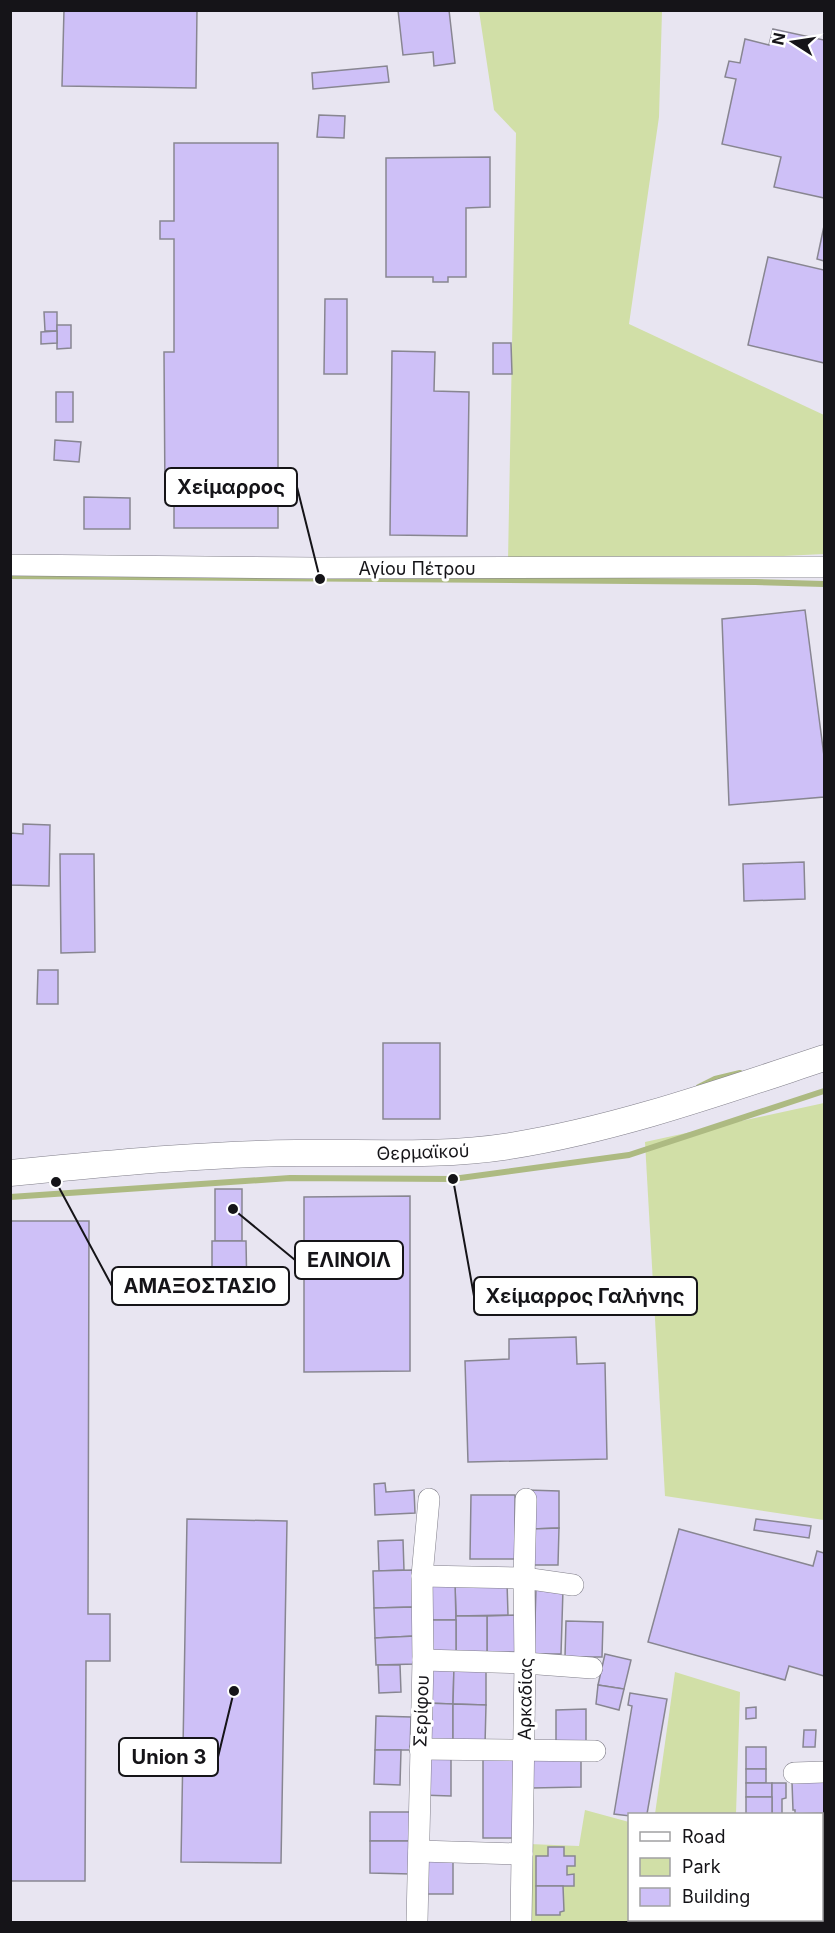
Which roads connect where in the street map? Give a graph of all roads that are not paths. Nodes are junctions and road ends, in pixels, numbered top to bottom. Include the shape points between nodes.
1 (10, 565) edge
2 (825, 567) edge
3 (825, 1058) edge
4 (10, 1173) edge
5 (429, 1499) dead end
6 (526, 1499) dead end
7 (422, 1576) junction
8 (524, 1578) junction
9 (573, 1585) dead end
10 (423, 1660) junction
11 (525, 1663) junction
12 (592, 1668) dead end
13 (420, 1749) junction
14 (524, 1751) junction
15 (595, 1751) dead end
16 (825, 1772) edge
17 (794, 1773) dead end
18 (419, 1851) junction
19 (522, 1854) junction
20 (417, 1923) edge
21 (521, 1923) edge

1 - 2 street, Αγίου Πέτρου
3 - 4 street, Θερμαϊκού via 633,1119 509,1146 418,1153 222,1156
5 - 7 street, Σερίφου
6 - 8 street, Αρκαδίας
7 - 8 street
7 - 10 street, Σερίφου
8 - 9 street
8 - 11 street, Αρκαδίας
10 - 11 street
10 - 13 street, Σερίφου
11 - 12 street
11 - 14 street, Αρκαδίας
13 - 14 street
13 - 18 street, Σερίφου
14 - 15 street
14 - 19 street, Αρκαδίας
16 - 17 street
18 - 19 street
18 - 20 street, Σερίφου
19 - 21 street, Αρκαδίας

